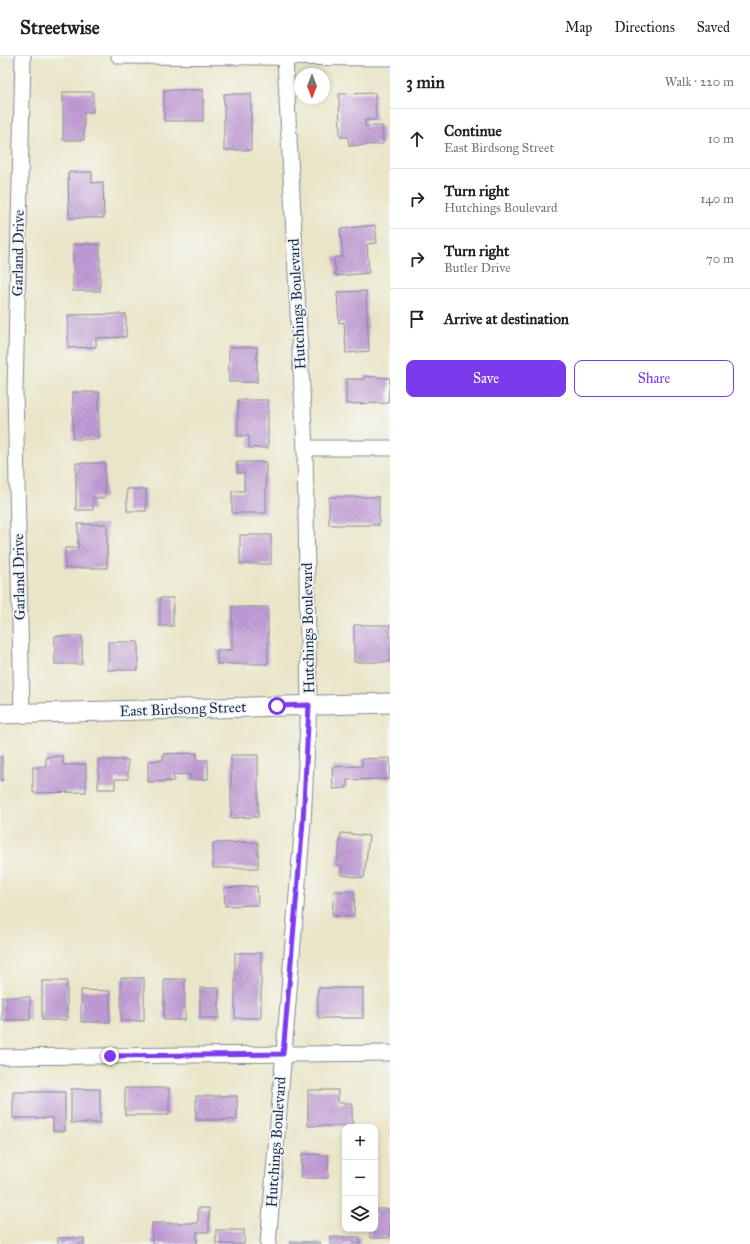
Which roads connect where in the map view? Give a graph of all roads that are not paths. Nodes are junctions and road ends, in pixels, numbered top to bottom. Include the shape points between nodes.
1 (23, 56) edge
2 (118, 56) edge
3 (285, 58) junction
4 (390, 58) edge
5 (305, 448) junction
6 (390, 448) edge
7 (390, 703) edge
8 (309, 705) junction
9 (0, 714) edge
10 (22, 714) junction
11 (390, 1053) edge
12 (283, 1054) junction
13 (0, 1057) edge
14 (268, 1244) edge

1 - 10 street, Garland Drive via 15,391
2 - 3 street
3 - 4 street
3 - 5 street, Hutchings Boulevard
5 - 6 street
5 - 8 street, Hutchings Boulevard
7 - 8 street, East Birdsong Street
8 - 10 street, East Birdsong Street
8 - 12 street, Hutchings Boulevard via 303,822
9 - 10 street, East Birdsong Street
11 - 12 street
12 - 13 street
12 - 14 street, Hutchings Boulevard

